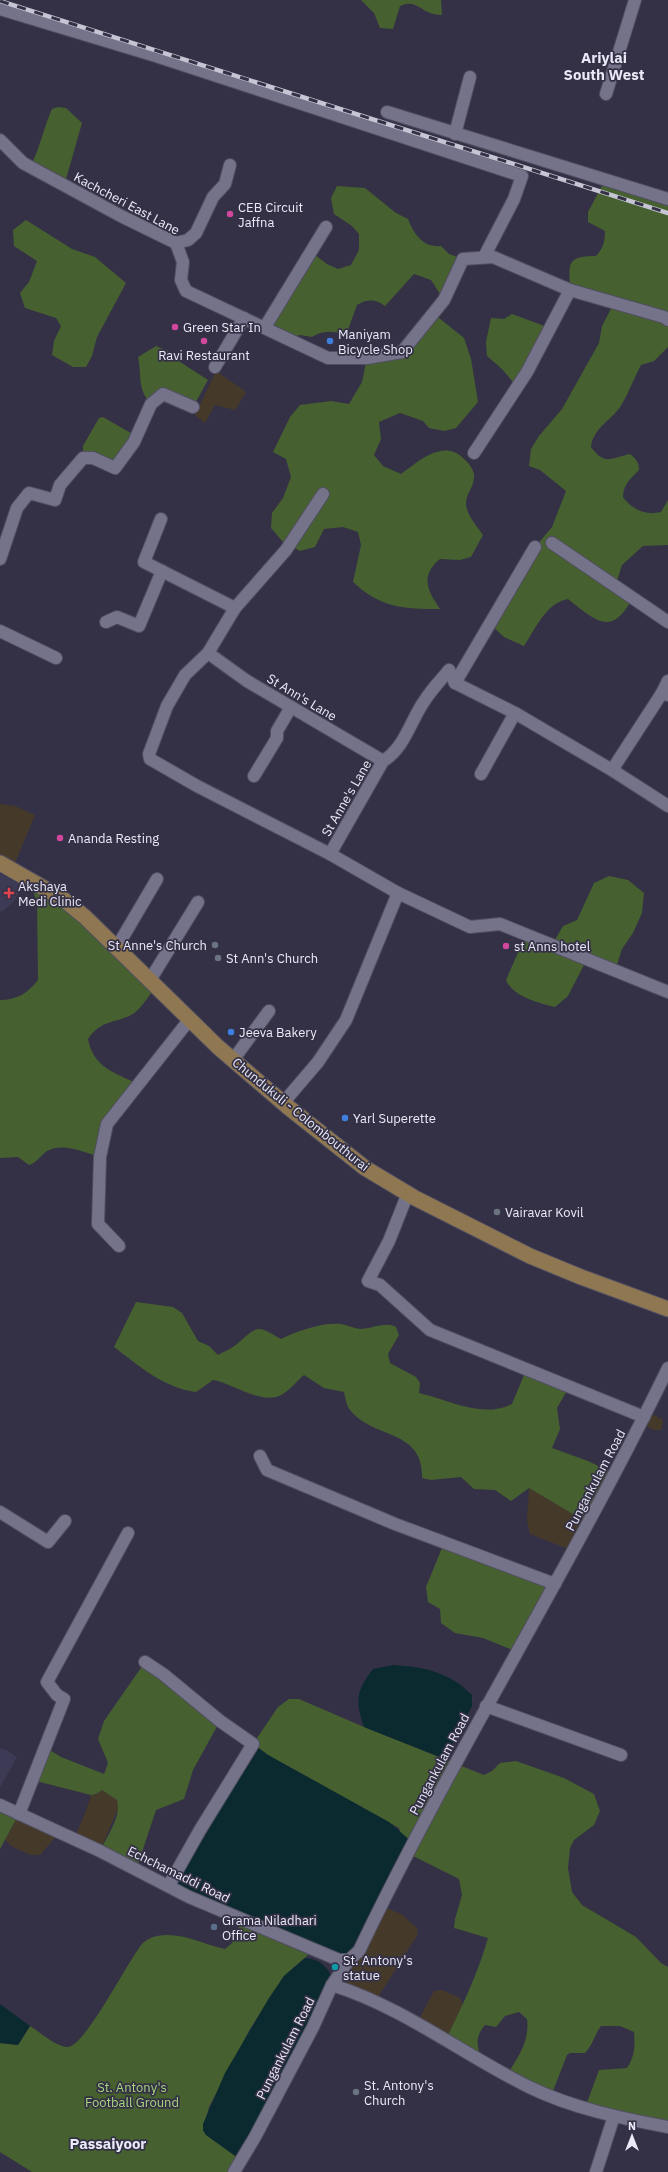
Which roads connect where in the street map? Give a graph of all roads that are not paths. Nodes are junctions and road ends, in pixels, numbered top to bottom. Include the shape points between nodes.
1 (635, 0) edge
2 (0, 9) edge
3 (470, 77) dead end
4 (606, 94) dead end
5 (387, 112) dead end
6 (455, 134) junction
7 (0, 140) edge
8 (230, 165) dead end
9 (668, 199) edge
10 (326, 227) dead end
11 (176, 243) junction
12 (484, 257) junction
13 (570, 290) junction
14 (244, 318) junction
15 (668, 320) edge
16 (265, 327) junction
17 (215, 366) dead end
18 (193, 407) dead end
19 (474, 453) dead end
20 (323, 494) dead end
21 (161, 519) dead end
22 (552, 543) dead end
23 (535, 547) dead end
24 (0, 559) edge
25 (162, 571) junction
26 (235, 608) junction
27 (106, 622) dead end
28 (668, 622) edge
29 (0, 631) edge
30 (208, 653) junction
31 (56, 658) dead end
32 (668, 681) edge
33 (456, 683) junction
34 (665, 694) edge
35 (291, 707) junction
36 (515, 713) junction
37 (383, 761) junction
38 (612, 770) junction
39 (481, 774) dead end
40 (254, 776) dead end
41 (668, 806) edge
42 (330, 854) junction
43 (0, 862) edge
44 (157, 879) dead end
45 (398, 893) junction
46 (198, 902) dead end
47 (117, 947) junction
48 (150, 980) junction
49 (668, 992) edge
50 (269, 1011) dead end
51 (190, 1019) junction
52 (233, 1060) junction
53 (283, 1103) junction
54 (408, 1193) junction
55 (119, 1246) dead end
56 (668, 1309) edge
57 (668, 1368) edge
58 (644, 1417) junction
59 (260, 1456) dead end
60 (0, 1512) edge
61 (64, 1521) dead end
62 (128, 1533) dead end
63 (555, 1584) junction
64 (145, 1662) dead end
65 (486, 1706) junction
66 (621, 1755) dead end
67 (0, 1805) edge
68 (19, 1814) junction
69 (169, 1886) junction
70 (349, 1960) junction
71 (332, 1985) junction
72 (614, 2116) junction
73 (668, 2128) edge
74 (234, 2172) edge
75 (596, 2172) edge

1 - 4 street
2 - 12 street via 156,56 522,176 514,199
3 - 6 street
5 - 6 street
6 - 9 street
7 - 11 street, Kachcheri East Lane via 23,163
8 - 11 street via 225,184 213,197 196,233 188,240
10 - 16 street
11 - 14 street, Kachcheri East Lane via 183,262 181,280 186,290
12 - 13 street, Kachcheri East Lane via 493,257
12 - 16 street, Kachcheri East Lane via 463,259 444,300 402,352 367,358 328,358
13 - 15 street, Kachcheri East Lane
13 - 19 street via 527,372
14 - 16 street, Kachcheri East Lane
14 - 17 street
18 - 24 street via 163,394 151,404 134,442 115,468 93,458 83,458 60,485 55,500 29,493 17,508
20 - 26 street via 286,550
21 - 25 street via 144,562
22 - 28 street
23 - 33 street
25 - 26 street
25 - 27 street via 139,626 117,617
26 - 30 street
29 - 31 street
30 - 35 street, St Ann's Lane via 247,681
30 - 42 street via 185,675 167,706 149,754 150,759
32 - 34 street
33 - 36 street, St Anne's Lane
33 - 37 street, St Anne's Lane via 448,670 424,700 401,743 390,757
34 - 38 street
35 - 37 street, St Ann's Lane
35 - 40 street
36 - 38 street, St Anne's Lane
36 - 39 street
37 - 42 street, St Anne's Lane
38 - 41 street, St Anne's Lane
42 - 45 street, St Anne's Lane
43 - 47 main road, Chundukuli - Colombouthurai via 63,899
44 - 47 street
45 - 49 street, St Anne's Lane via 470,927 500,924
45 - 53 street via 346,1020 318,1062
46 - 48 street
47 - 48 main road, Chundukuli - Colombouthurai
48 - 51 main road, Chundukuli - Colombouthurai
50 - 52 street
51 - 52 main road, Chundukuli - Colombouthurai
51 - 55 street via 107,1124 100,1157 98,1224
52 - 53 main road, Chundukuli - Colombouthurai
53 - 54 main road, Chundukuli - Colombouthurai via 365,1168
54 - 56 main road, Chundukuli - Colombouthurai via 530,1256
54 - 58 street via 389,1241 368,1281 380,1285 430,1330
57 - 58 street, Pungankulam Road
58 - 63 street, Pungankulam Road
59 - 63 street via 267,1470 395,1524
60 - 61 street via 48,1542
62 - 68 street via 47,1682 57,1696 64,1699
63 - 65 street, Pungankulam Road
64 - 69 street via 253,1744
65 - 66 street
65 - 70 street, Pungankulam Road via 412,1842 359,1951
67 - 68 street, Echchamaddi Road
68 - 69 street, Echchamaddi Road
69 - 70 street, Echchamaddi Road via 189,1897 339,1960
70 - 71 street, Pungankulam Road
71 - 72 street via 349,1990 417,2023 528,2087 575,2106
71 - 74 street, Pungankulam Road via 314,2027
72 - 73 street
72 - 75 street

